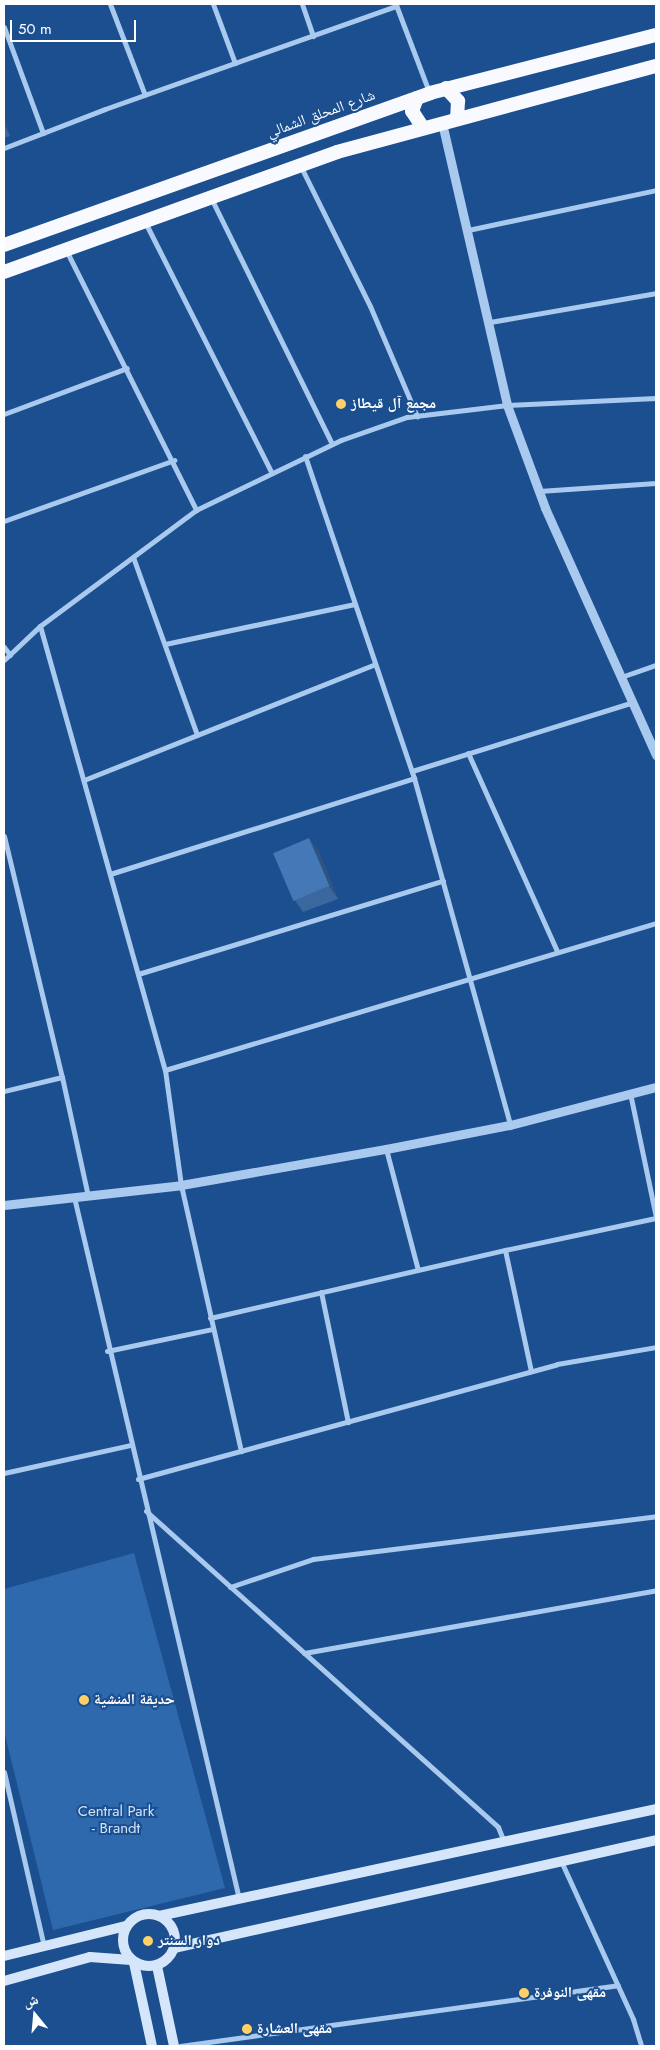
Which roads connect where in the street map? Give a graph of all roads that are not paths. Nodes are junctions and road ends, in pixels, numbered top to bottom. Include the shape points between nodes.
1 (110, 4) edge
2 (214, 4) edge
3 (302, 4) edge
4 (396, 5) edge
5 (4, 27) edge
6 (656, 35) edge
7 (313, 36) junction
8 (235, 63) junction
9 (656, 66) edge
10 (446, 88) junction
11 (144, 95) junction
12 (423, 95) junction
13 (457, 119) junction
14 (442, 123) junction
15 (423, 128) junction
16 (43, 133) junction
17 (4, 148) edge
18 (300, 166) junction
19 (656, 190) edge
20 (210, 198) junction
21 (145, 221) junction
22 (468, 230) junction
23 (4, 245) edge
24 (66, 249) junction
25 (4, 272) edge
26 (656, 293) edge
27 (490, 322) junction
28 (127, 368) junction
29 (656, 398) edge
30 (507, 405) junction
31 (4, 414) edge
32 (417, 416) junction
33 (332, 444) junction
34 (305, 456) junction
35 (174, 460) junction
36 (271, 471) junction
37 (656, 483) edge
38 (539, 491) junction
39 (196, 510) junction
40 (4, 521) edge
41 (133, 557) junction
42 (355, 604) junction
43 (40, 626) junction
44 (164, 644) junction
45 (4, 647) edge
46 (10, 655) junction
47 (4, 660) edge
48 (375, 664) junction
49 (656, 665) edge
50 (621, 677) junction
51 (632, 702) junction
52 (197, 735) junction
53 (468, 753) junction
54 (656, 755) edge
55 (412, 771) junction
56 (414, 778) junction
57 (84, 780) junction
58 (4, 836) edge
59 (110, 874) junction
60 (442, 881) junction
61 (656, 923) edge
62 (557, 951) junction
63 (138, 974) junction
64 (469, 977) junction
65 (165, 1070) junction
66 (62, 1077) junction
67 (656, 1086) edge
68 (4, 1091) edge
69 (630, 1093) junction
70 (510, 1125) junction
71 (386, 1149) junction
72 (181, 1185) junction
73 (88, 1196) junction
74 (74, 1197) junction
75 (4, 1205) edge
76 (656, 1218) edge
77 (505, 1250) junction
78 (418, 1270) junction
79 (321, 1292) junction
80 (210, 1318) junction
81 (212, 1329) junction
82 (656, 1347) edge
83 (107, 1351) junction
84 (531, 1371) junction
85 (348, 1422) junction
86 (130, 1445) junction
87 (241, 1451) junction
88 (4, 1473) edge
89 (138, 1479) junction
90 (146, 1511) junction
91 (656, 1516) edge
92 (230, 1587) junction
93 (656, 1590) edge
94 (304, 1653) junction
95 (4, 1772) edge
96 (656, 1809) edge
97 (656, 1840) edge
98 (504, 1843) junction
99 (561, 1861) junction
100 (239, 1900) junction
101 (159, 1916) junction
102 (126, 1926) junction
103 (44, 1946) junction
104 (174, 1948) junction
105 (4, 1956) edge
106 (132, 1962) junction
107 (157, 1966) junction
108 (4, 1981) edge
109 (618, 1986) junction
110 (152, 2046) edge
111 (174, 2046) edge
112 (180, 2046) edge
113 (641, 2046) edge

1 - 11 street
2 - 8 street
3 - 7 street
4 - 7 street
4 - 12 street
5 - 16 street
6 - 10 highway, شارع المحلق الشمالي
7 - 8 street
8 - 11 street
9 - 13 highway
10 - 12 highway, شارع المحلق الشمالي
10 - 13 highway via 458,101
11 - 16 street
12 - 15 highway via 412,110
12 - 23 highway, شارع المحلق الشمالي
13 - 14 highway
14 - 15 highway
14 - 22 street
15 - 18 highway
16 - 17 street
18 - 20 highway
18 - 32 street via 370,306
19 - 22 street
20 - 21 highway
20 - 33 street
21 - 24 highway
21 - 36 street
22 - 27 street
24 - 25 highway
24 - 28 street
26 - 27 street
27 - 30 street
28 - 31 street
28 - 35 street
29 - 30 street
30 - 32 street
30 - 38 street
32 - 33 street
33 - 34 street
34 - 36 street
34 - 42 street
35 - 39 street
35 - 40 street
36 - 39 street
37 - 38 street
38 - 50 street
39 - 41 street
41 - 43 street
41 - 44 street
42 - 44 street
42 - 48 street
43 - 46 street
43 - 57 street
44 - 52 street
45 - 46 street
46 - 47 street
48 - 52 street
48 - 55 street
49 - 50 street
50 - 51 street
51 - 53 street
51 - 54 street
52 - 57 street
53 - 55 street
53 - 62 street
55 - 56 street
56 - 59 street
56 - 60 street
57 - 59 street
58 - 66 street
59 - 63 street
60 - 63 street
60 - 64 street
61 - 62 street
62 - 64 street
63 - 65 street
64 - 65 street
64 - 70 street
65 - 72 street
66 - 68 street
66 - 73 street
67 - 69 street
69 - 70 street
69 - 76 street
70 - 71 street
71 - 72 street
71 - 78 street
72 - 73 street
72 - 80 street
73 - 74 street
74 - 75 street
74 - 83 street
76 - 77 street
77 - 78 street
77 - 84 street
78 - 79 street
79 - 80 street
79 - 85 street
80 - 81 street
81 - 83 street
81 - 87 street
82 - 84 street
83 - 86 street
84 - 85 street
85 - 87 street
86 - 88 street
86 - 89 street
87 - 89 street
89 - 90 street
90 - 92 street
90 - 100 street
91 - 92 street via 313,1559
92 - 94 street
93 - 94 street
94 - 98 street via 498,1826
95 - 103 street
96 - 98 main road
97 - 99 main road
98 - 100 main road
99 - 104 main road
99 - 109 street
100 - 101 main road
101 - 102 main road via 141,1915
101 - 104 main road via 171,1926
102 - 103 main road
102 - 106 main road via 122,1940
103 - 105 main road
104 - 107 main road via 168,1959
106 - 107 main road
106 - 108 main road via 90,1957
106 - 110 main road
107 - 111 main road
109 - 112 street
109 - 113 street via 633,2018

